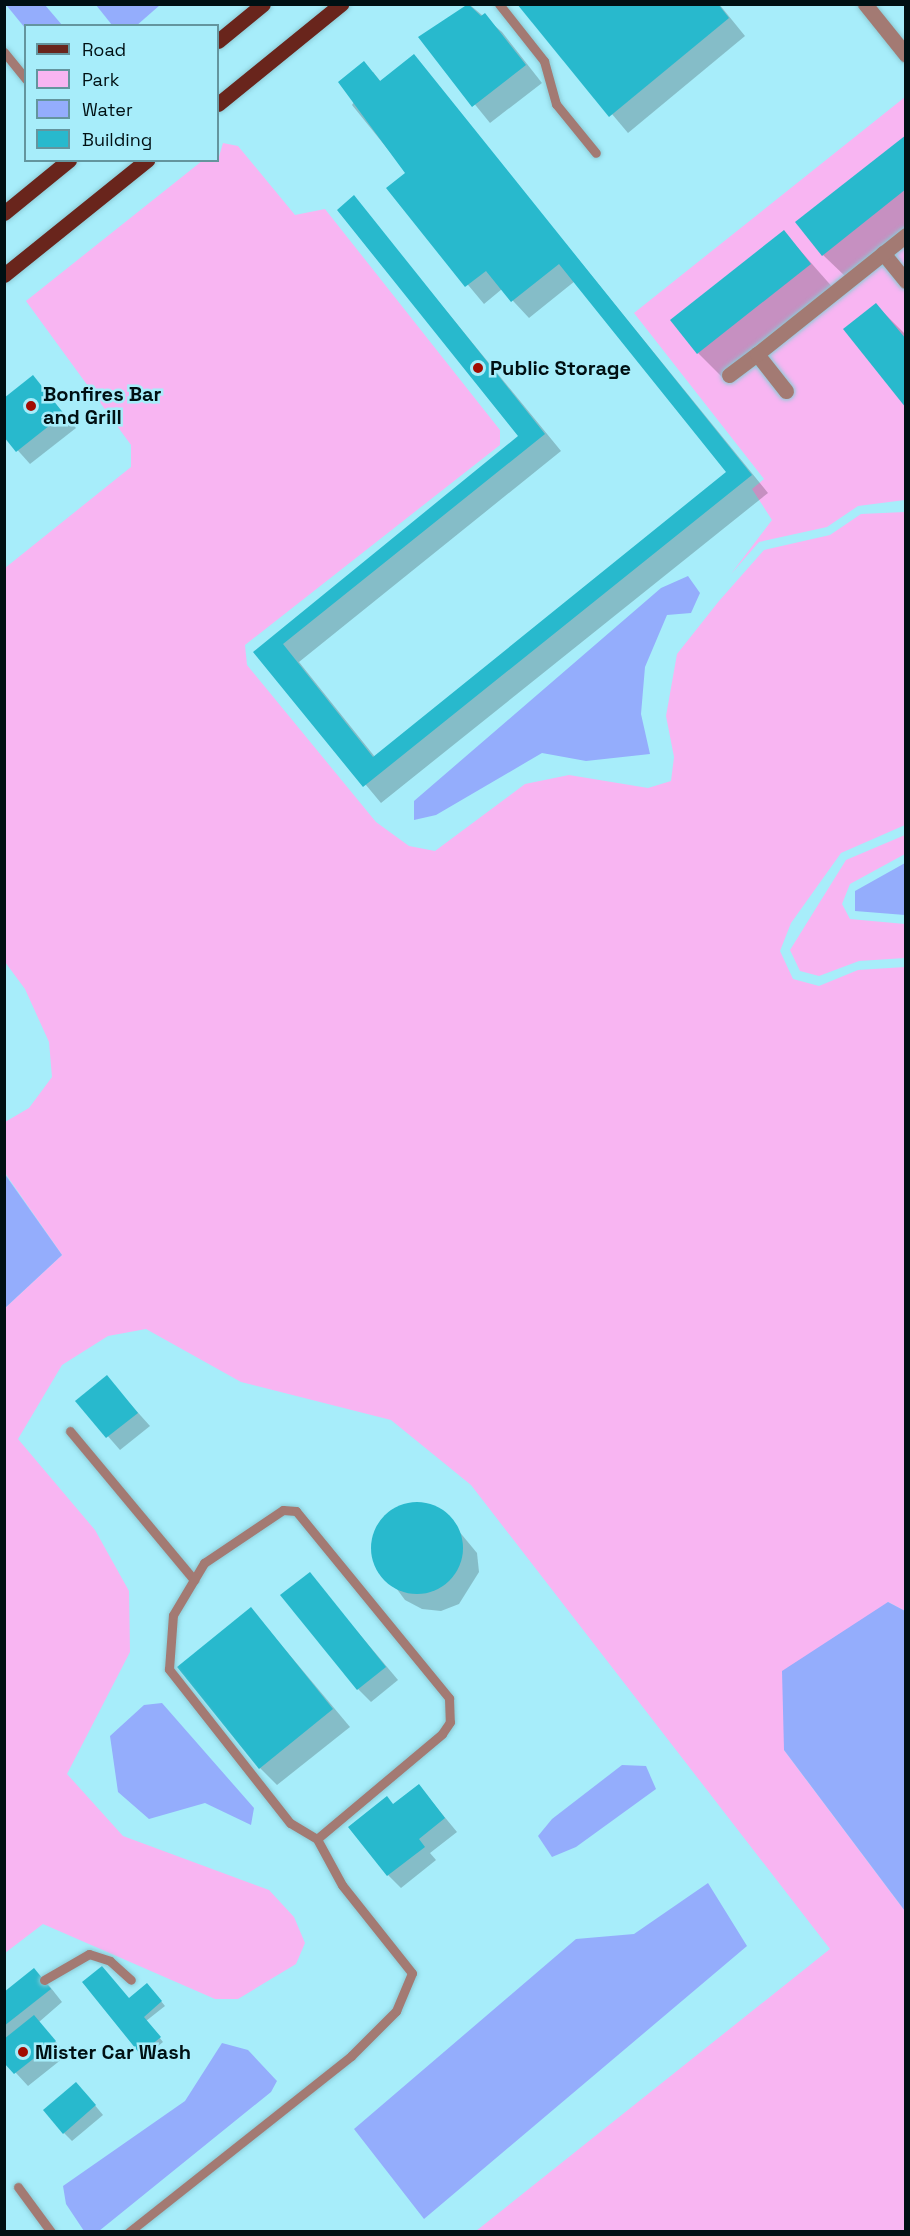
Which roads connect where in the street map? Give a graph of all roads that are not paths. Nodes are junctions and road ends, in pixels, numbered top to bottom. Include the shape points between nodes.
1 (263, 4) edge
2 (341, 4) edge
3 (499, 4) edge
4 (865, 4) edge
5 (219, 40) edge
6 (4, 52) edge
7 (906, 55) edge
8 (24, 77) edge
9 (219, 103) edge
10 (596, 153) dead end
11 (67, 162) edge
12 (145, 162) edge
13 (4, 213) edge
14 (906, 235) edge
15 (883, 253) junction
16 (4, 275) edge
17 (906, 281) edge
18 (757, 354) junction
19 (729, 375) dead end
20 (786, 391) dead end
21 (70, 1431) dead end
22 (194, 1580) junction
23 (317, 1839) junction
24 (44, 1980) dead end
25 (131, 1980) dead end
26 (18, 2187) dead end
27 (51, 2232) edge
28 (129, 2232) edge

1 - 5 main road
2 - 9 main road
3 - 10 lane via 544,61 556,104
4 - 7 street
6 - 8 lane
11 - 13 main road
12 - 16 main road
14 - 15 street
15 - 17 street
15 - 18 street
18 - 19 street
18 - 20 street
21 - 22 lane
22 - 23 lane via 173,1615 169,1669 290,1823
22 - 23 lane via 204,1563 275,1512 296,1511 449,1698 450,1722 442,1734
23 - 28 lane via 342,1885 412,1973 396,2011 351,2055
24 - 25 lane via 89,1954 110,1961
26 - 27 lane

